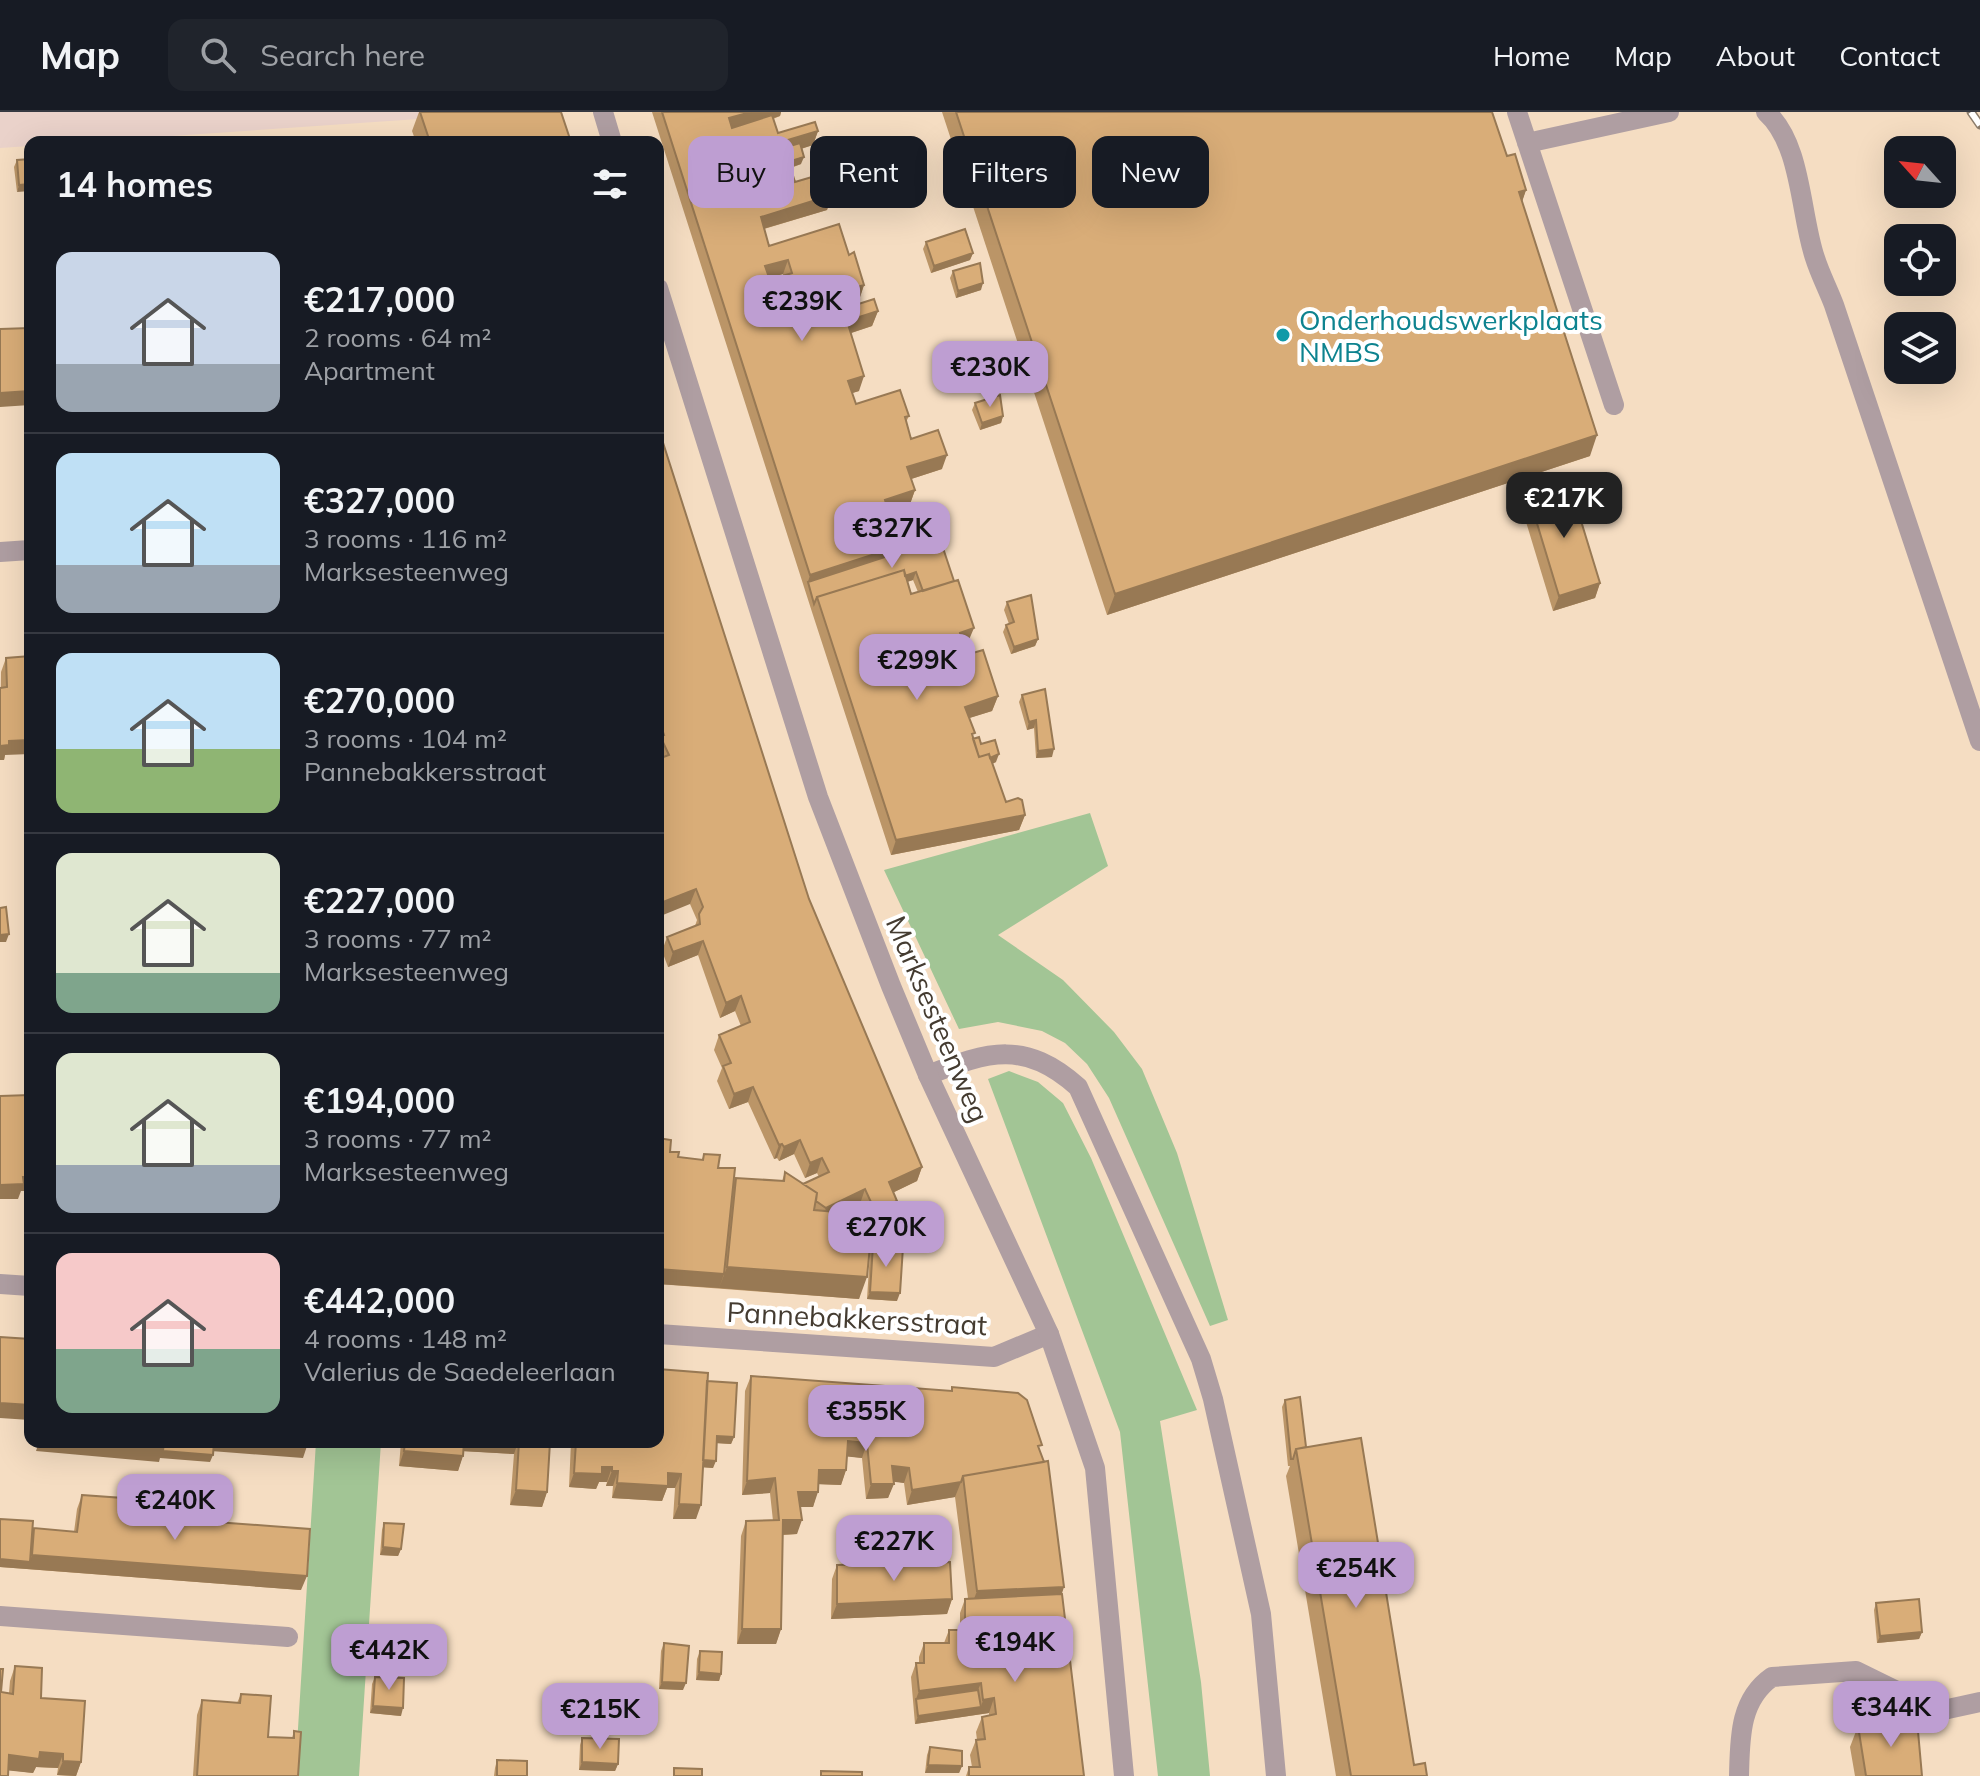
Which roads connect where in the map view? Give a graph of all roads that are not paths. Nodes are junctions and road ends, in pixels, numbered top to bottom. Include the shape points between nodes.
1 (603, 112) edge
2 (1517, 112) edge
3 (1669, 112) edge
4 (1766, 112) edge
5 (610, 136) edge
6 (1527, 143) junction
7 (664, 307) edge
8 (1614, 405) dead end
9 (24, 550) edge
10 (0, 552) edge
11 (1980, 741) edge
12 (928, 1075) junction
13 (0, 1284) edge
14 (24, 1286) edge
15 (664, 1334) edge
16 (1049, 1334) junction
17 (0, 1616) edge
18 (288, 1637) dead end
19 (1980, 1702) edge
20 (1124, 1776) edge
21 (1276, 1776) edge
22 (1739, 1776) edge

1 - 5 street
2 - 6 street
3 - 6 street
4 - 11 street via 1789,146 1815,257
6 - 8 street
7 - 12 street, Marksesteenweg via 818,797
9 - 10 street
12 - 16 street, Marksesteenweg
12 - 21 street via 974,1057 1004,1053 1059,1070 1078,1087 1201,1359 1213,1399 1261,1614
13 - 14 street
15 - 16 street, Pannebakkersstraat via 994,1357
16 - 20 street, Marksesteenweg via 1095,1468
17 - 18 street
19 - 22 street via 1948,1709 1913,1699 1856,1671 1772,1677 1748,1704 1740,1733

